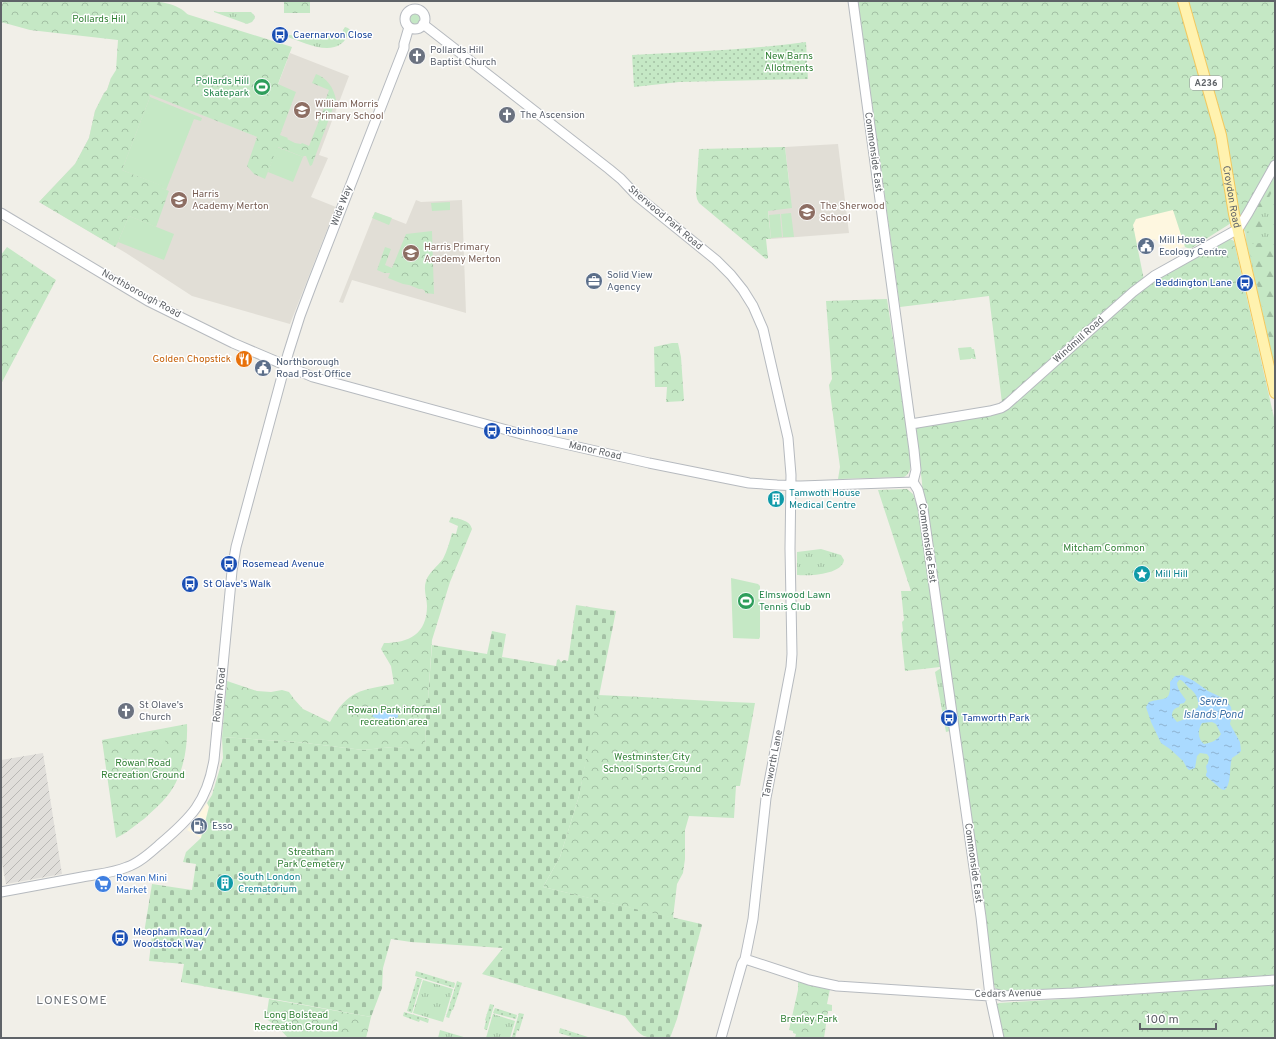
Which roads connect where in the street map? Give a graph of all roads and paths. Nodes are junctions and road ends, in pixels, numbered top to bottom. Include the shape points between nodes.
1 (853, 1) edge
2 (1183, 1) edge
3 (411, 5) edge
4 (422, 24) junction
5 (411, 27) junction
6 (1275, 165) edge
7 (1, 213) edge
8 (1238, 229) junction
9 (285, 366) junction
10 (1275, 393) edge
11 (911, 424) junction
12 (913, 482) junction
13 (791, 486) junction
14 (1, 892) edge
15 (744, 959) junction
16 (1275, 980) edge
17 (990, 996) junction
18 (721, 1038) edge
19 (999, 1038) edge

1 - 11 street, Commonside East
2 - 8 main road, Croydon Road / A236 via 1221,135
3 - 4 street via 423,14
3 - 5 street via 405,18
4 - 5 street via 419,28
4 - 13 street, Sherwood Park Road via 617,175 636,196 716,260 736,281 753,306 765,334 788,438
5 - 9 street, Wide Way via 312,284
6 - 8 street
7 - 9 street, Northborough Road via 148,301 233,344
8 - 10 main road, Croydon Road / A236
8 - 11 street, Windmill Road via 1151,278 1003,406 990,411
9 - 13 street, Manor Road via 313,377 525,435 749,483
9 - 14 street, Rowan Road via 235,551 214,760 208,784 195,811 156,847 130,866
11 - 12 street, Commonside East via 916,466
12 - 13 street, Manor Road
12 - 17 street, Commonside East via 923,509
13 - 15 street, Tamworth Lane via 791,667 766,798 753,919
15 - 17 street, Cedars Avenue via 808,980 836,986
15 - 18 street, Tamworth Lane
16 - 17 street, Cedars Avenue
17 - 19 street, Commonside East

